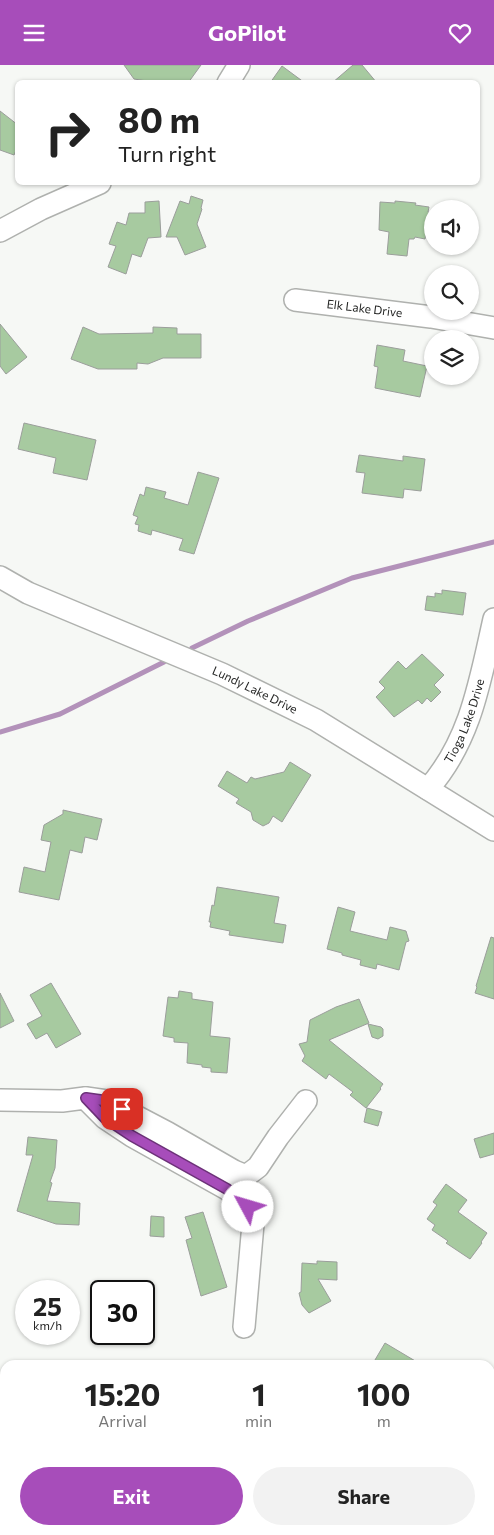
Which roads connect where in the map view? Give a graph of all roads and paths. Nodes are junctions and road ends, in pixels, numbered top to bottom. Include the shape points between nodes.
1 (239, 65) edge
2 (230, 80) edge
3 (95, 185) edge
4 (0, 231) edge
5 (295, 300) dead end
6 (494, 328) edge
7 (0, 577) edge
8 (494, 619) edge
9 (428, 789) junction
10 (494, 830) edge
11 (86, 1098) junction
12 (0, 1100) edge
13 (306, 1101) dead end
14 (244, 1327) dead end

1 - 2 street
3 - 4 street
5 - 6 street, Elk Lake Drive
7 - 9 street, Lundy Lake Drive via 28,593 222,674 308,716
8 - 9 street, Tioga Lake Drive via 474,705 464,732 440,775
9 - 10 street, Lundy Lake Drive
11 - 12 street
11 - 13 street via 107,1101 246,1176 258,1167
11 - 14 street via 105,1118 227,1189 248,1207 253,1225

